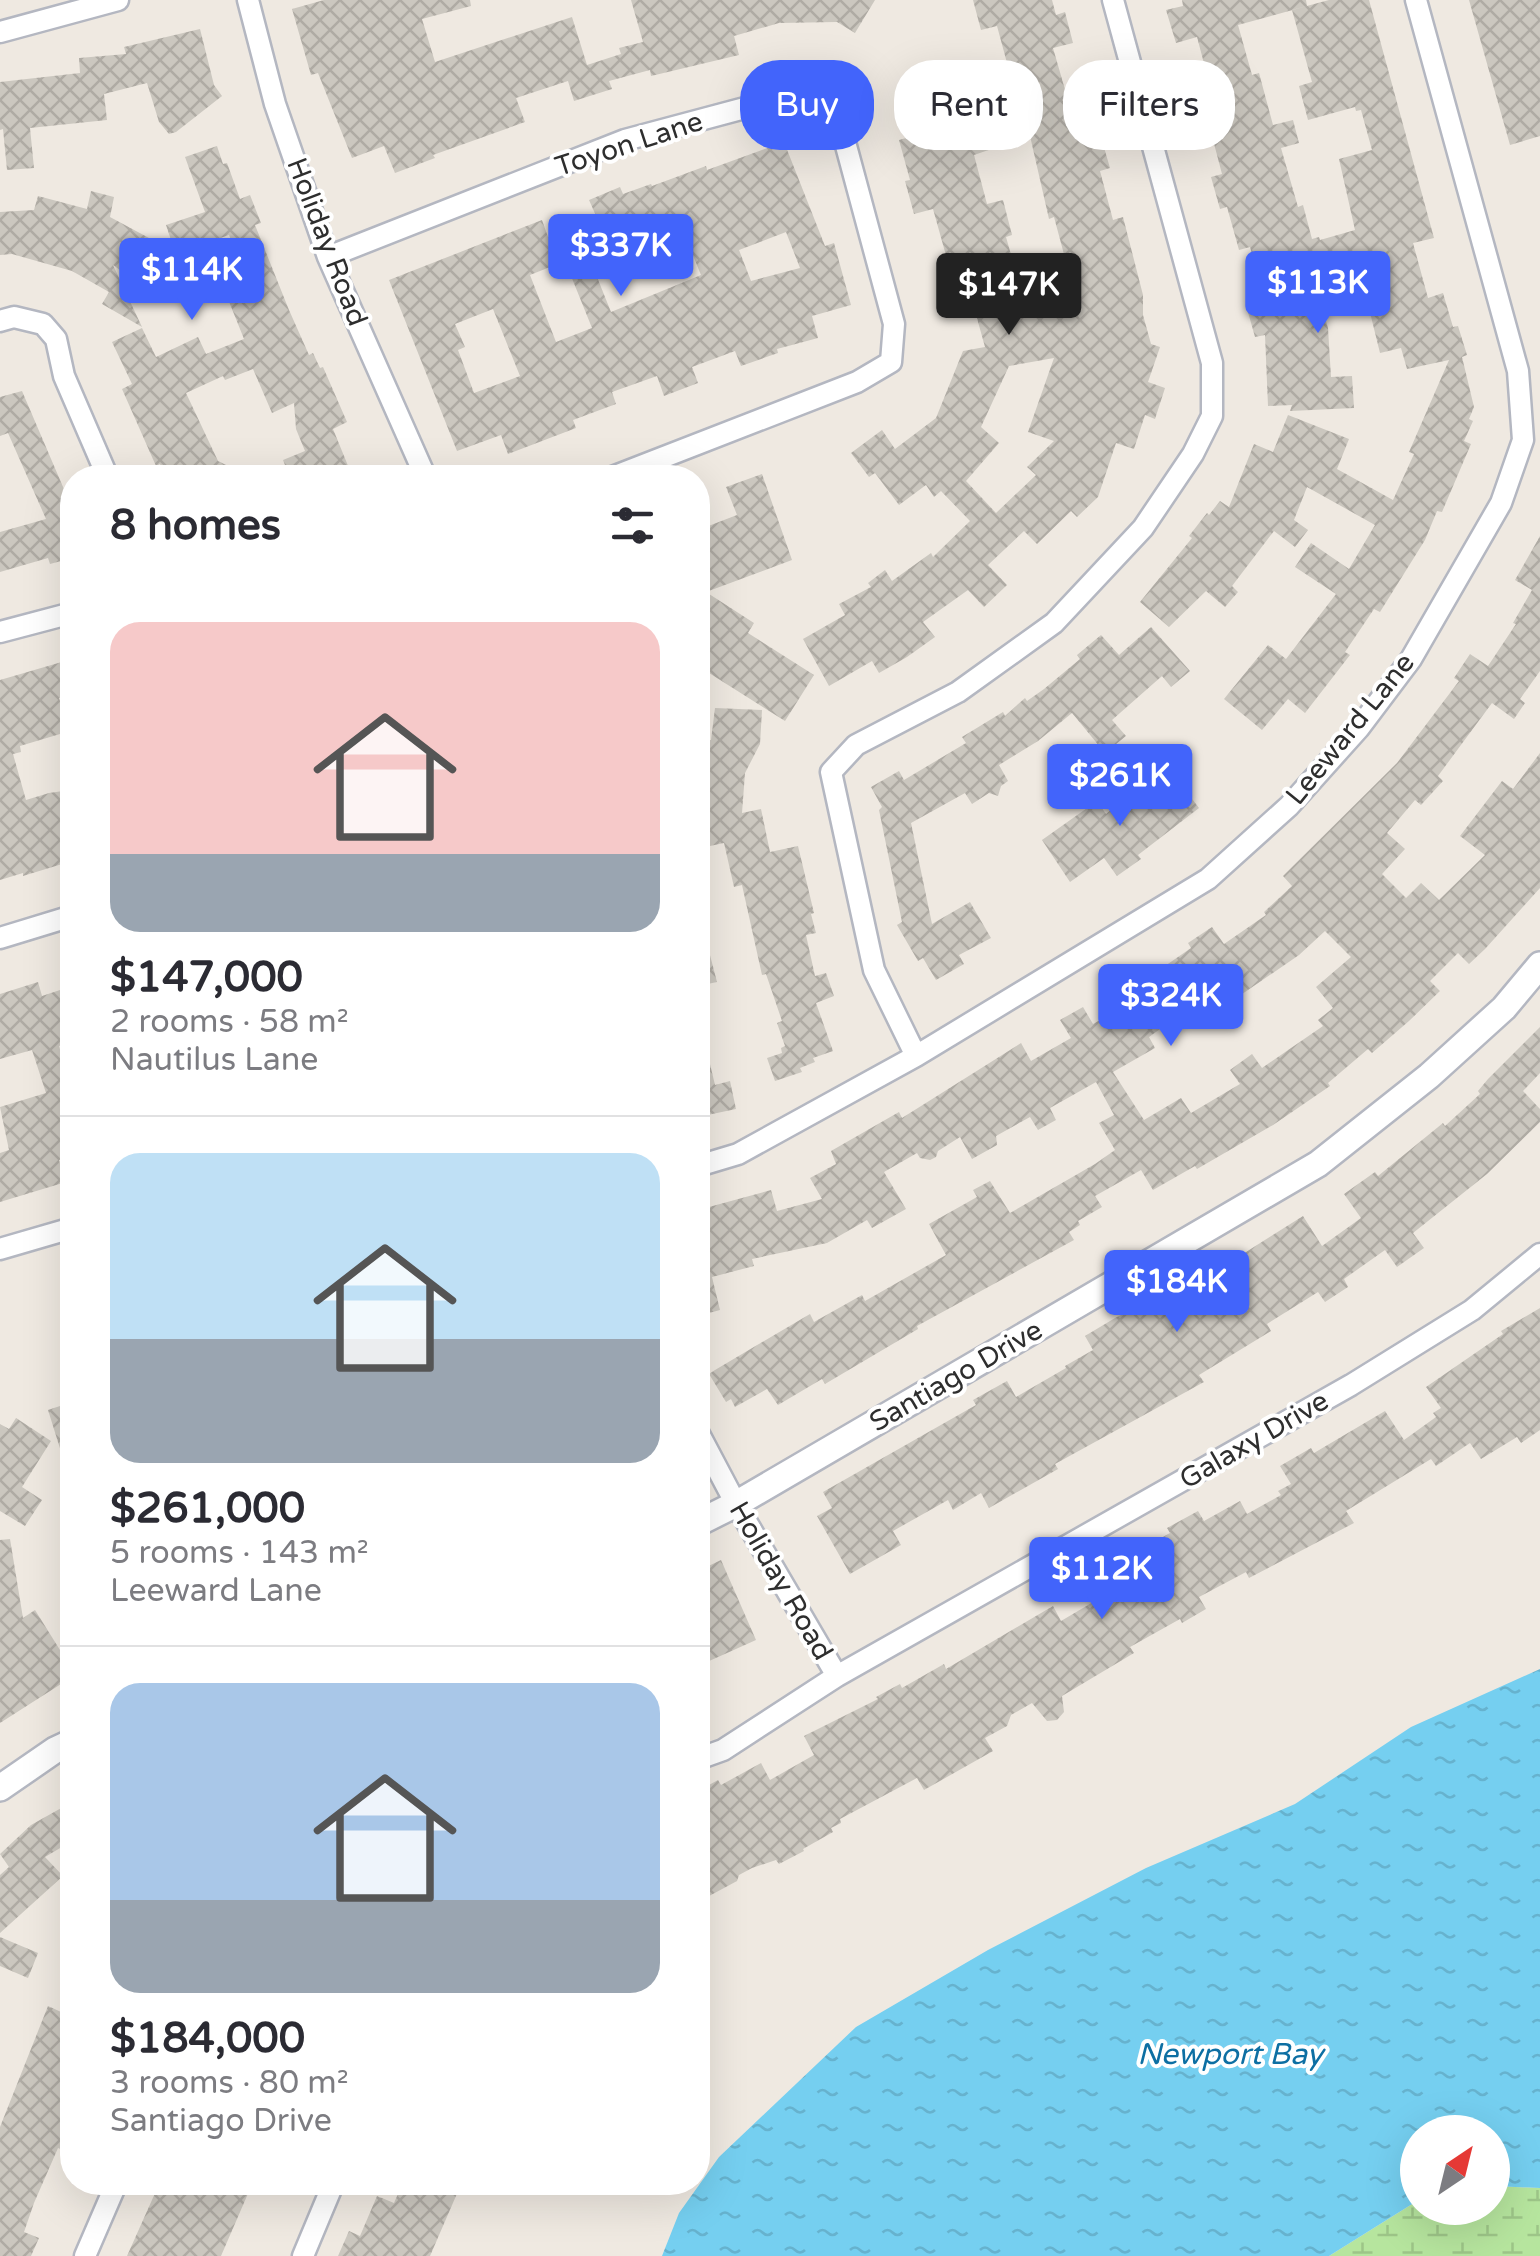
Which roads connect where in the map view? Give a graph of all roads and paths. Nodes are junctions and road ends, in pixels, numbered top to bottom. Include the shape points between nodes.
1 (118, 0) edge
2 (248, 0) edge
3 (1113, 0) edge
4 (1416, 0) edge
5 (0, 32) edge
6 (328, 256) junction
7 (0, 321) edge
8 (102, 465) edge
9 (420, 465) edge
10 (644, 465) edge
11 (60, 617) edge
12 (0, 632) edge
13 (60, 920) edge
14 (0, 938) edge
15 (1540, 965) edge
16 (916, 1056) junction
17 (710, 1162) edge
18 (60, 1232) edge
19 (0, 1249) edge
20 (1540, 1254) edge
21 (710, 1455) edge
22 (736, 1504) junction
23 (710, 1517) edge
24 (837, 1676) junction
25 (60, 1748) edge
26 (710, 1754) edge
27 (0, 1788) edge
28 (111, 2195) edge
29 (329, 2195) edge
30 (85, 2256) edge
31 (303, 2256) edge

1 - 5 street
2 - 6 street, Holiday Road
3 - 16 street via 1212,363 1212,416 1143,528 1054,623 958,692 856,745 831,772 874,970
4 - 16 street, Leeward Lane via 1518,370 1523,440 1501,503 1411,659 1289,806 1208,879
6 - 9 street, Holiday Road
6 - 10 street, Toyon Lane via 625,140 776,100 824,96 845,142 894,324 891,362 858,382
7 - 8 street via 44,324 56,339 64,376
11 - 12 street
13 - 14 street
15 - 22 street, Santiago Drive via 1429,1076 1318,1164
16 - 17 street, Leeward Lane via 738,1154
18 - 19 street
20 - 24 street, Galaxy Drive via 1472,1310 1351,1385
21 - 22 street, Holiday Road
22 - 23 street, Santiago Drive
22 - 24 street, Holiday Road
24 - 26 street, Galaxy Drive
25 - 27 street
28 - 30 street
29 - 31 street

